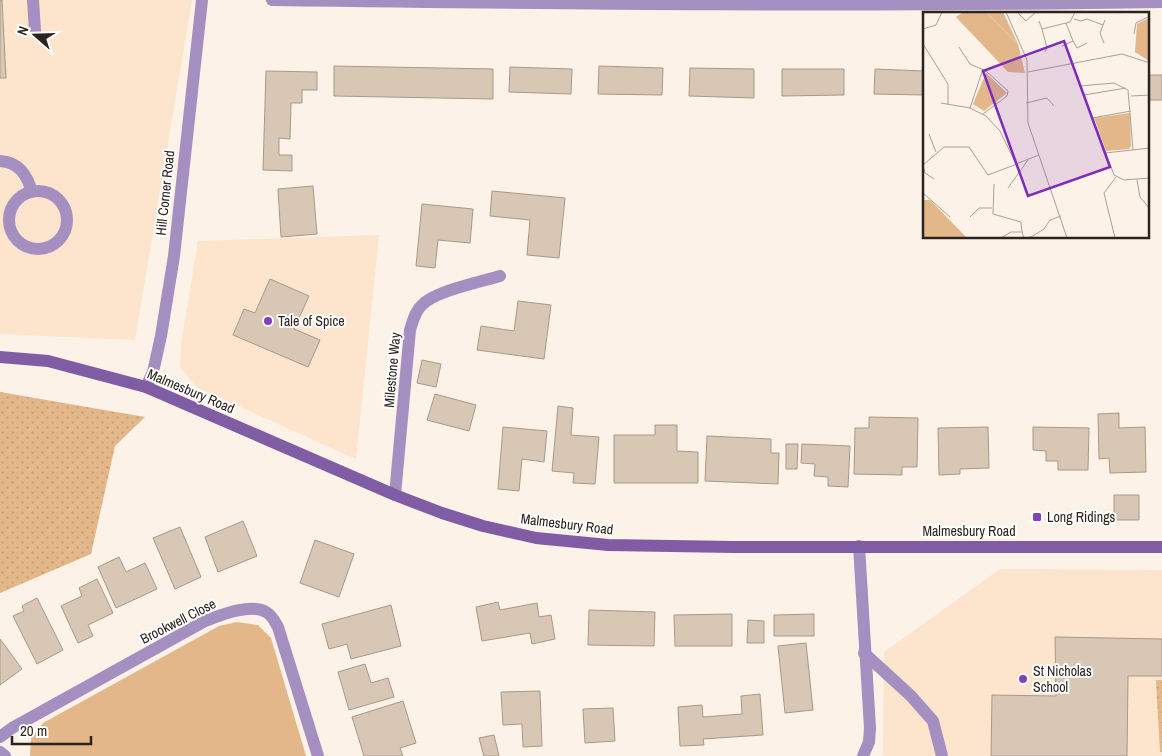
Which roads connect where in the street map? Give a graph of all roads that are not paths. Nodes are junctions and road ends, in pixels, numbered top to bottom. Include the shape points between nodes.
1 (33, 0) edge
2 (202, 0) edge
3 (272, 0) edge
4 (413, 1) edge
5 (503, 2) edge
6 (712, 2) edge
7 (1034, 2) edge
8 (1162, 2) edge
9 (36, 31) dead end
10 (0, 161) edge
11 (32, 192) junction
12 (500, 276) dead end
13 (0, 358) edge
14 (146, 387) junction
15 (395, 495) junction
16 (859, 546) junction
17 (1162, 547) edge
18 (864, 653) junction
19 (0, 736) edge
20 (0, 752) edge
21 (5, 756) edge
22 (318, 756) edge
23 (864, 756) edge
24 (942, 756) edge

1 - 9 street
2 - 14 street, Hill Corner Road via 174,256 154,372
3 - 4 street
4 - 5 street
5 - 6 street
6 - 7 street
7 - 8 street
10 - 11 street via 8,161 20,168 28,178
11 - 11 street via 51,194 65,208 66,227 62,236 48,247 22,244 12,230 11,211 15,202
12 - 15 street, Milestone Way via 435,296 417,311 410,330
13 - 14 main road, Malmesbury Road via 48,361
14 - 15 main road, Malmesbury Road
15 - 16 main road, Malmesbury Road via 475,524 563,542 637,546
16 - 17 main road, Malmesbury Road
16 - 18 street
18 - 23 street via 870,728
18 - 24 street via 933,721
19 - 22 street, Brookwell Close via 205,621 237,610 254,610 266,612 278,627
20 - 21 street

